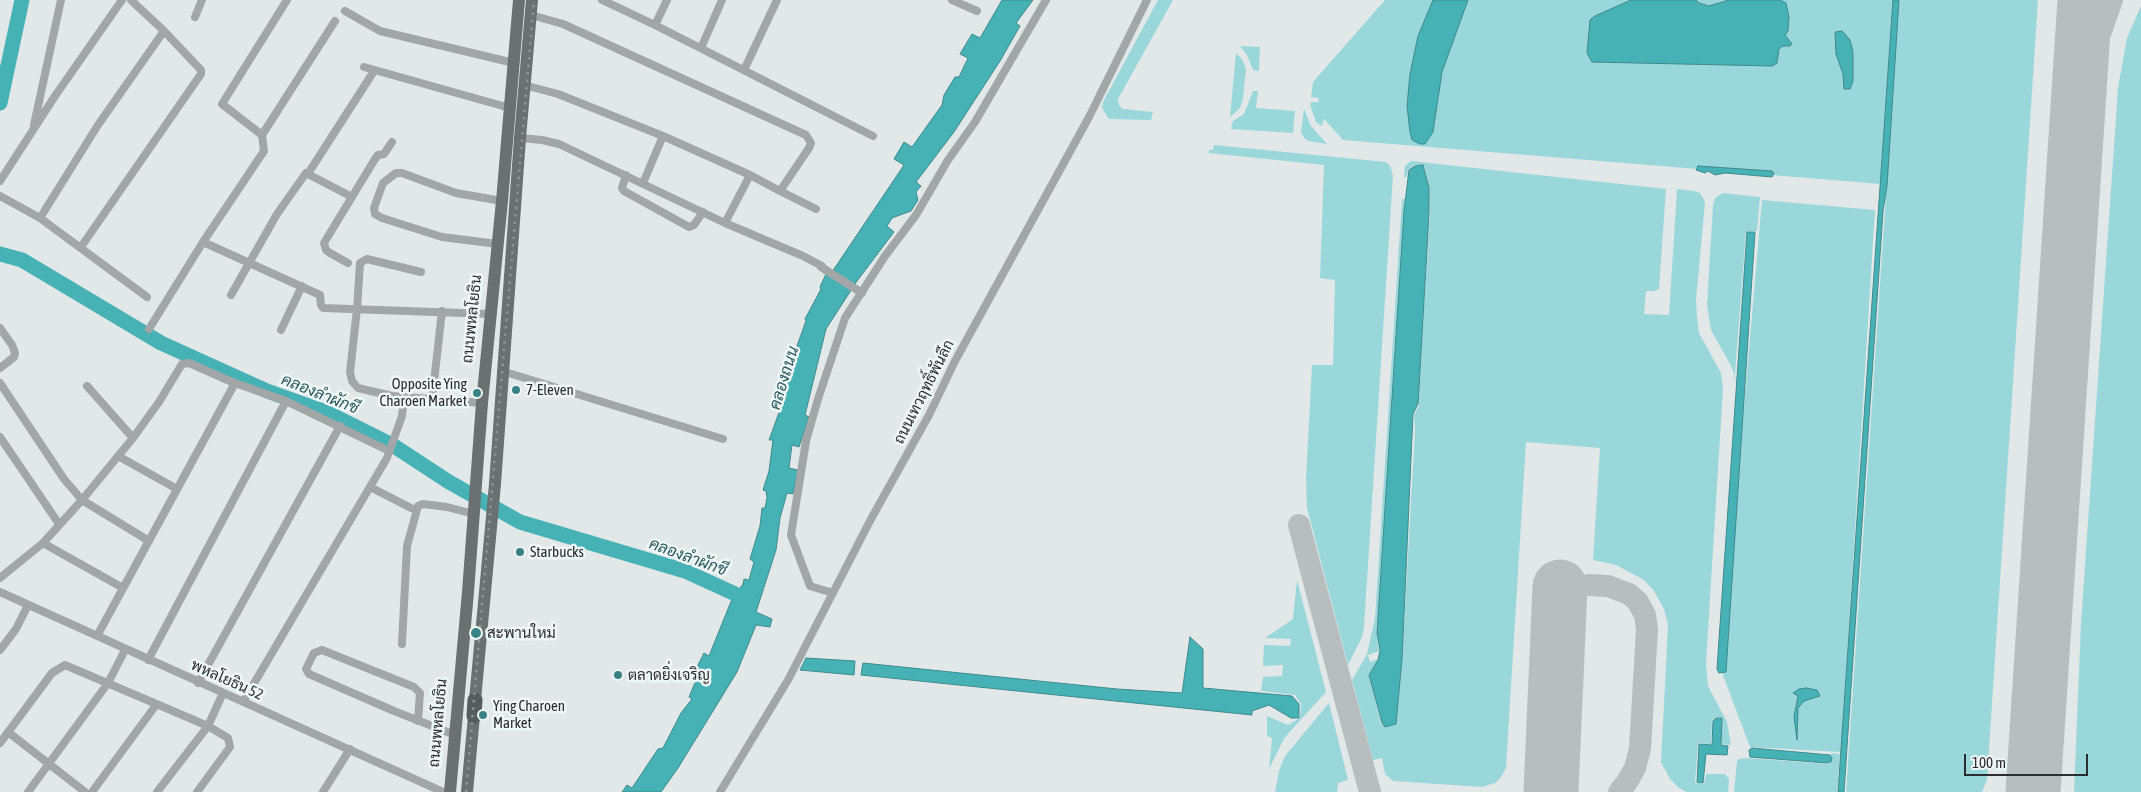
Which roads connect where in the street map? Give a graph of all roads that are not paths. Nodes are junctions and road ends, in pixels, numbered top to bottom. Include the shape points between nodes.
1 (61, 0) edge
2 (122, 0) edge
3 (131, 0) edge
4 (202, 0) edge
5 (287, 0) edge
6 (513, 0) edge
7 (519, 0) edge
8 (532, 0) edge
9 (667, 0) edge
10 (722, 0) edge
11 (777, 0) edge
12 (952, 0) edge
13 (1046, 0) edge
14 (1147, 0) edge
15 (607, 1) edge
16 (345, 11) dead end
17 (978, 11) dead end
18 (531, 15) junction
19 (195, 17) dead end
20 (335, 21) dead end
21 (655, 25) junction
22 (164, 31) junction
23 (700, 48) junction
24 (514, 63) junction
25 (364, 68) dead end
26 (744, 70) junction
27 (374, 71) junction
28 (524, 85) junction
29 (510, 108) junction
30 (33, 129) junction
31 (262, 135) junction
32 (662, 136) junction
33 (873, 136) dead end
34 (520, 138) junction
35 (392, 142) dead end
36 (311, 169) dead end
37 (626, 175) junction
38 (750, 175) junction
39 (0, 181) edge
40 (643, 183) junction
41 (780, 191) junction
42 (0, 196) edge
43 (352, 197) junction
44 (508, 203) junction
45 (816, 209) dead end
46 (703, 212) junction
47 (40, 218) junction
48 (726, 222) junction
49 (203, 242) junction
50 (498, 244) junction
51 (81, 248) junction
52 (348, 262) dead end
53 (249, 263) junction
54 (421, 272) dead end
55 (302, 286) junction
56 (862, 293) junction
57 (231, 295) dead end
58 (147, 297) dead end
59 (357, 309) junction
60 (442, 311) junction
61 (490, 314) junction
62 (506, 317) junction
63 (0, 328) edge
64 (149, 330) dead end
65 (281, 330) dead end
66 (0, 368) edge
67 (502, 372) junction
68 (0, 383) edge
69 (235, 383) junction
70 (87, 386) dead end
71 (404, 397) junction
72 (432, 400) junction
73 (286, 401) junction
74 (482, 403) junction
75 (340, 426) junction
76 (0, 437) edge
77 (133, 438) junction
78 (723, 438) dead end
79 (391, 447) junction
80 (118, 456) junction
81 (370, 487) junction
82 (177, 489) junction
83 (82, 500) junction
84 (412, 508) dead end
85 (474, 510) junction
86 (60, 524) junction
87 (149, 541) junction
88 (43, 543) junction
89 (0, 578) edge
90 (123, 588) junction
91 (0, 592) edge
92 (833, 593) junction
93 (28, 605) junction
94 (97, 636) junction
95 (402, 644) dead end
96 (0, 650) edge
97 (125, 650) junction
98 (148, 660) junction
99 (198, 683) junction
100 (108, 684) junction
101 (223, 693) junction
102 (475, 700) joint
103 (243, 702) junction
104 (156, 705) junction
105 (474, 716) joint
106 (418, 721) junction
107 (208, 726) junction
108 (8, 732) junction
109 (455, 735) junction
110 (0, 743) edge
111 (350, 750) junction
112 (48, 765) junction
113 (28, 792) edge
114 (85, 792) edge
115 (92, 792) edge
116 (157, 792) edge
117 (197, 792) edge
118 (323, 792) edge
119 (443, 792) edge
120 (450, 792) edge
121 (467, 792) edge
122 (720, 792) edge

1 - 30 street
2 - 30 street
3 - 22 street
4 - 19 street
5 - 31 street via 222,104
6 - 7 street
7 - 24 main road, ถนนพหลโยธิน
8 - 18 main road, ถนนพหลโยธิน
9 - 21 street
10 - 23 street
11 - 26 street
12 - 17 street
13 - 56 street via 971,129
14 - 92 street, ถนนเทวฤทธิ์พันลึก via 1089,117 955,360
15 - 21 street
16 - 24 street via 380,31
18 - 28 main road, ถนนพหลโยธิน
18 - 41 street via 563,24 806,136 811,141 810,148
20 - 31 street
21 - 23 street
22 - 47 street via 98,125
22 - 51 street via 201,70 201,74
23 - 26 street
24 - 29 main road, ถนนพหลโยธิน
25 - 27 street
26 - 33 street
27 - 29 street
27 - 36 street
28 - 32 street via 558,94
28 - 34 main road, ถนนพหลโยธิน
29 - 44 main road, ถนนพหลโยธิน
30 - 39 street
31 - 49 street via 263,153
32 - 38 street
32 - 40 street
34 - 37 street via 559,144
34 - 44 main road, ถนนพหลโยธิน
35 - 43 street via 384,154 375,159
37 - 40 street
37 - 46 street via 624,191 689,227
38 - 41 street
38 - 48 street
40 - 46 street
41 - 45 street
42 - 47 street
43 - 52 street via 324,242 330,253
43 - 53 street via 306,173 277,214
44 - 50 main road, ถนนพหลโยธิน
44 - 50 street via 456,193 396,173 383,183 374,208 382,218 442,237
44 - 62 main road, ถนนพหลโยธิน
46 - 48 street
47 - 51 street
48 - 56 street via 803,256
49 - 53 street
49 - 64 street
50 - 61 main road, ถนนพหลโยธิน
51 - 58 street
53 - 55 street
53 - 57 street
54 - 59 street via 367,259 362,261 358,268
55 - 59 street via 320,295 323,308
55 - 65 street
56 - 92 street via 845,318 818,399 806,441 792,528 793,542 810,586
59 - 60 street
59 - 71 street via 350,372 352,381 358,388
60 - 61 street
60 - 72 street
61 - 62 main road via 498,312
61 - 74 main road, ถนนพหลโยธิน
62 - 67 main road, ถนนพหลโยธิน
63 - 66 street via 16,353
67 - 78 street
67 - 102 main road, ถนนพหลโยธิน
68 - 83 street
69 - 73 street
69 - 77 street via 189,363 182,364
69 - 82 street
70 - 77 street
71 - 72 street
71 - 79 street via 404,409
72 - 74 street
73 - 75 street
73 - 98 street
74 - 85 main road, ถนนพหลโยธิน
75 - 79 street
75 - 99 street
76 - 86 street
77 - 80 street
79 - 81 street
80 - 82 street
80 - 83 street
81 - 84 street
81 - 103 street
82 - 87 street
83 - 86 street
83 - 87 street
85 - 95 street via 418,506 407,546
85 - 109 main road, ถนนพหลโยธิน
86 - 88 street
87 - 90 street
88 - 89 street
88 - 90 street
90 - 94 street
91 - 93 street, พหลโยธิน 52
92 - 122 street, ถนนเทวฤทธิ์พันลึก via 788,680
93 - 94 street, พหลโยธิน 52
93 - 96 street
94 - 97 street, พหลโยธิน 52
97 - 98 street, พหลโยธิน 52
97 - 100 street
98 - 99 street, พหลโยธิน 52
99 - 101 street, พหลโยธิน 52
100 - 104 street
100 - 108 street via 65,665 60,666
100 - 112 street
101 - 103 street, พหลโยธิน 52
101 - 107 street
102 - 105 highway, ถนนพหลโยธิน
103 - 111 street, พหลโยธิน 52
104 - 107 street
104 - 115 street
105 - 121 main road, ถนนพหลโยธิน
106 - 106 street via 309,674 306,669 314,653 322,650 418,690
106 - 109 street
107 - 116 street
107 - 117 street via 228,738 230,747
108 - 110 street
108 - 112 street
109 - 120 main road, ถนนพหลโยธิน
111 - 118 street
111 - 119 street, พหลโยธิน 52
112 - 113 street
112 - 114 street

